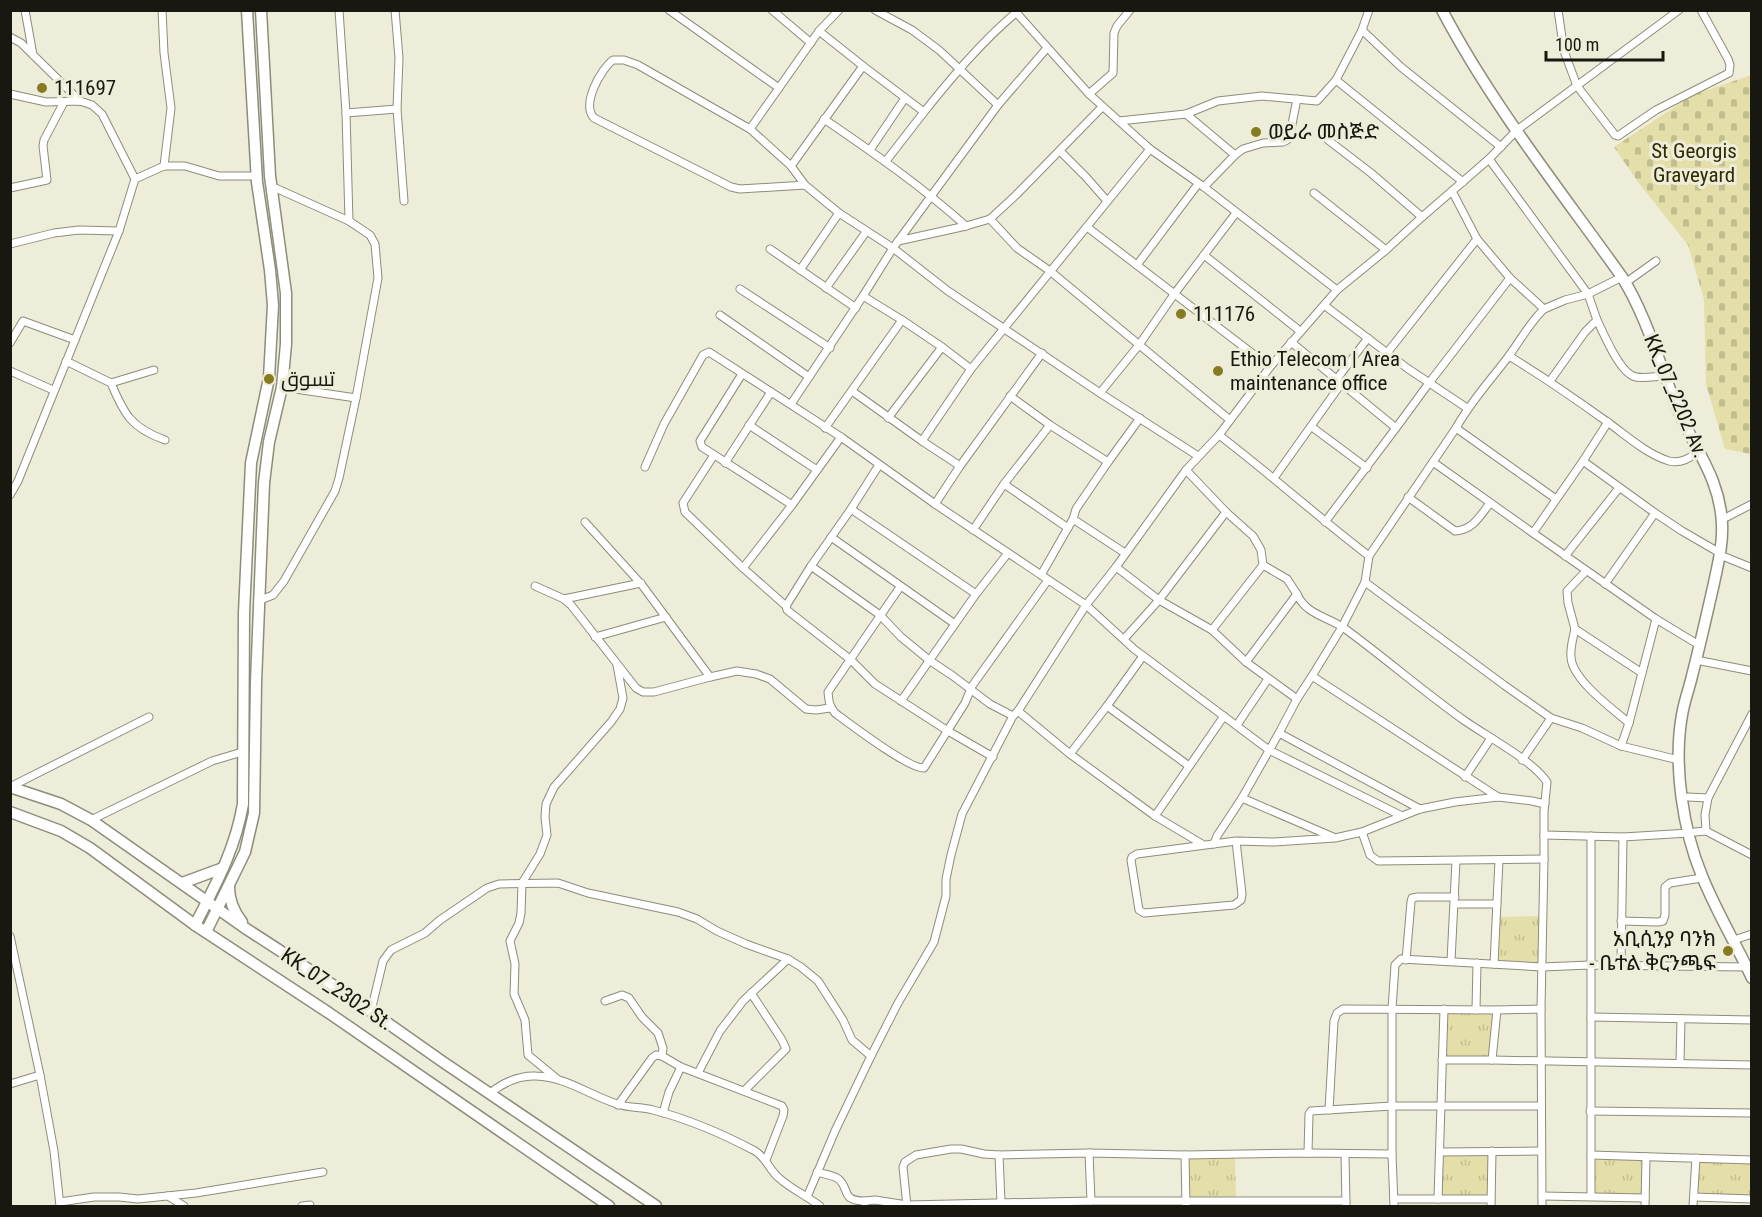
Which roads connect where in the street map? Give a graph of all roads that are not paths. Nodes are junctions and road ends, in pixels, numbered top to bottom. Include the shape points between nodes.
1 (25, 10) edge
2 (162, 10) edge
3 (247, 10) edge
4 (261, 10) edge
5 (339, 10) edge
6 (395, 10) edge
7 (669, 10) edge
8 (772, 10) edge
9 (839, 10) edge
10 (875, 10) edge
11 (1130, 10) edge
12 (1369, 10) edge
13 (1442, 10) edge
14 (1449, 10) edge
15 (1558, 10) edge
16 (1679, 10) edge
17 (1701, 10) edge
18 (1016, 11) edge
19 (1362, 30) junction
20 (819, 31) junction
21 (10, 37) edge
22 (811, 43) junction
23 (1047, 48) junction
24 (33, 55) junction
25 (863, 66) junction
26 (958, 70) junction
27 (1336, 80) junction
28 (1577, 86) junction
29 (779, 88) junction
30 (10, 94) edge
31 (1089, 94) junction
32 (905, 98) junction
33 (1297, 99) junction
34 (80, 101) junction
35 (64, 102) junction
36 (998, 105) junction
37 (1102, 107) junction
38 (397, 109) junction
39 (924, 112) junction
40 (346, 113) junction
41 (1186, 114) junction
42 (824, 119) junction
43 (1119, 121) junction
44 (750, 129) junction
45 (1519, 129) junction
46 (1328, 140) dead end
47 (1501, 147) junction
48 (1150, 149) junction
49 (870, 150) junction
50 (1060, 151) junction
51 (1235, 155) junction
52 (1489, 159) junction
53 (886, 160) junction
54 (164, 166) junction
55 (791, 166) junction
56 (256, 176) junction
57 (135, 179) junction
58 (1463, 182) junction
59 (805, 185) junction
60 (1201, 185) junction
61 (271, 186) junction
62 (10, 188) edge
63 (1452, 191) junction
64 (1314, 193) dead end
65 (931, 195) junction
66 (404, 201) dead end
67 (1107, 201) junction
68 (839, 213) junction
69 (1236, 213) junction
70 (1422, 217) junction
71 (990, 219) junction
72 (349, 221) junction
73 (966, 226) junction
74 (1087, 228) junction
75 (119, 231) junction
76 (866, 232) junction
77 (1477, 239) junction
78 (897, 241) junction
79 (10, 244) edge
80 (893, 248) junction
81 (770, 249) dead end
82 (1386, 250) junction
83 (1204, 255) junction
84 (1656, 261) dead end
85 (1137, 265) junction
86 (800, 270) junction
87 (1050, 271) junction
88 (1510, 278) junction
89 (1625, 279) junction
90 (826, 288) junction
91 (740, 289) dead end
92 (1338, 290) junction
93 (1175, 293) junction
94 (1588, 294) junction
95 (863, 296) junction
96 (1324, 305) junction
97 (856, 308) junction
98 (1544, 309) junction
99 (720, 315) dead end
100 (902, 320) junction
101 (1597, 320) junction
102 (1005, 328) junction
103 (1300, 331) junction
104 (1368, 338) junction
105 (75, 340) junction
106 (1291, 342) junction
107 (10, 343) edge
108 (1139, 345) junction
109 (942, 347) junction
110 (830, 348) junction
111 (1042, 353) junction
112 (1387, 354) junction
113 (1509, 356) junction
114 (66, 361) junction
115 (1270, 367) junction
116 (971, 369) junction
117 (154, 370) dead end
118 (10, 371) edge
119 (742, 374) junction
120 (1665, 376) junction
121 (809, 377) junction
122 (1550, 381) junction
123 (111, 382) junction
124 (1339, 382) junction
125 (1429, 383) junction
126 (282, 387) junction
127 (53, 390) junction
128 (852, 391) junction
129 (771, 392) junction
130 (1100, 393) junction
131 (1010, 396) junction
132 (356, 398) junction
133 (791, 404) junction
134 (1467, 408) junction
135 (888, 418) junction
136 (1140, 418) junction
137 (1230, 420) junction
138 (1608, 422) junction
139 (749, 425) junction
140 (1050, 425) junction
141 (1312, 427) junction
142 (825, 428) junction
143 (1396, 428) junction
144 (1456, 428) junction
145 (1219, 435) junction
146 (841, 437) junction
147 (165, 440) dead end
148 (922, 441) junction
149 (1699, 451) junction
150 (714, 455) junction
151 (1198, 456) junction
152 (1583, 461) junction
153 (725, 462) junction
154 (1108, 462) junction
155 (1433, 462) junction
156 (879, 465) junction
157 (960, 466) junction
158 (645, 467) dead end
159 (1367, 468) junction
160 (817, 470) junction
161 (1186, 470) junction
162 (1274, 477) junction
163 (14, 479) edge
164 (1004, 484) junction
165 (1619, 488) junction
166 (10, 495) edge
167 (1408, 497) junction
168 (1556, 499) junction
169 (1490, 503) junction
170 (934, 504) junction
171 (1752, 504) edge
172 (792, 505) junction
173 (851, 509) junction
174 (1226, 512) junction
175 (1655, 513) junction
176 (1727, 517) junction
177 (1073, 519) junction
178 (585, 522) dead end
179 (1325, 522) junction
180 (1068, 528) junction
181 (973, 530) junction
182 (1533, 533) junction
183 (831, 537) junction
184 (1008, 553) junction
185 (1125, 553) junction
186 (1722, 555) junction
187 (1369, 556) junction
188 (1565, 556) junction
189 (1263, 565) junction
190 (811, 566) junction
191 (1116, 567) junction
192 (743, 568) junction
193 (1752, 568) edge
194 (1586, 571) junction
195 (1041, 575) junction
196 (1048, 580) junction
197 (1365, 582) junction
198 (640, 583) junction
199 (1605, 584) junction
200 (535, 586) dead end
201 (900, 587) junction
202 (976, 594) junction
203 (1297, 594) junction
204 (564, 598) junction
205 (1160, 600) junction
206 (258, 601) junction
207 (1086, 605) junction
208 (786, 606) junction
209 (880, 615) junction
210 (666, 616) junction
211 (1656, 620) junction
212 (955, 624) junction
213 (1342, 627) junction
214 (1575, 629) junction
215 (1212, 630) junction
216 (595, 637) junction
217 (1124, 639) junction
218 (1700, 645) junction
219 (1143, 656) junction
220 (851, 660) junction
221 (929, 660) junction
222 (1701, 661) junction
223 (1245, 662) junction
224 (617, 665) junction
225 (1752, 671) edge
226 (1642, 673) junction
227 (1312, 676) junction
228 (710, 677) junction
229 (1268, 679) junction
230 (970, 690) junction
231 (1297, 699) junction
232 (901, 701) junction
233 (1107, 706) junction
234 (830, 708) junction
235 (1015, 714) junction
236 (1752, 714) edge
237 (1224, 716) junction
238 (149, 717) dead end
239 (1551, 718) junction
240 (1629, 723) junction
241 (1237, 725) junction
242 (948, 731) junction
243 (1279, 733) junction
244 (242, 734) junction
245 (255, 736) junction
246 (1491, 738) junction
247 (1621, 746) junction
248 (1269, 750) junction
249 (242, 752) junction
250 (1070, 754) junction
251 (993, 757) junction
252 (1522, 760) junction
253 (1679, 760) junction
254 (1189, 766) junction
255 (1465, 777) junction
256 (10, 787) edge
257 (1498, 797) junction
258 (1688, 797) junction
259 (1242, 798) junction
260 (1708, 798) junction
261 (1545, 804) junction
262 (1420, 809) junction
263 (10, 812) edge
264 (1155, 816) junction
265 (1402, 816) junction
266 (91, 820) junction
267 (1362, 832) junction
268 (1697, 832) junction
269 (1544, 835) junction
270 (1591, 836) junction
271 (1623, 837) junction
272 (1335, 838) junction
273 (1236, 841) junction
274 (1202, 844) junction
275 (1214, 844) junction
276 (1752, 845) edge
277 (1749, 854) edge
278 (1544, 859) junction
279 (1498, 860) junction
280 (1456, 861) junction
281 (223, 868) junction
282 (1702, 878) junction
283 (182, 883) junction
284 (522, 883) junction
285 (230, 884) junction
286 (207, 901) junction
287 (1455, 901) junction
288 (1497, 904) junction
289 (218, 909) junction
290 (1622, 921) junction
291 (195, 925) junction
292 (206, 932) junction
293 (250, 932) junction
294 (1752, 934) edge
295 (10, 936) edge
296 (1737, 939) junction
297 (12, 954) edge
298 (788, 958) junction
299 (1406, 960) junction
300 (1451, 962) junction
301 (1477, 963) junction
302 (1494, 964) junction
303 (1590, 965) junction
304 (1621, 965) junction
305 (1542, 967) junction
306 (1749, 967) edge
307 (1752, 978) edge
308 (751, 993) junction
309 (605, 1001) dead end
310 (1392, 1008) junction
311 (1444, 1009) junction
312 (1541, 1009) junction
313 (1476, 1010) junction
314 (1497, 1010) junction
315 (371, 1011) junction
316 (1591, 1017) junction
317 (1681, 1019) junction
318 (1752, 1020) edge
319 (662, 1056) junction
320 (871, 1056) junction
321 (1442, 1060) junction
322 (1492, 1060) junction
323 (1542, 1061) junction
324 (1591, 1063) junction
325 (1680, 1064) junction
326 (1752, 1065) edge
327 (681, 1066) junction
328 (698, 1073) junction
329 (40, 1075) junction
330 (556, 1078) junction
331 (10, 1084) edge
332 (744, 1091) junction
333 (490, 1093) junction
334 (618, 1105) junction
335 (1392, 1106) junction
336 (1441, 1106) junction
337 (1541, 1106) junction
338 (1329, 1110) junction
339 (1590, 1111) junction
340 (663, 1113) junction
341 (1752, 1113) edge
342 (1492, 1151) junction
343 (1540, 1151) junction
344 (1440, 1152) junction
345 (1089, 1153) junction
346 (1308, 1153) junction
347 (1345, 1154) junction
348 (1392, 1154) junction
349 (999, 1155) junction
350 (1185, 1155) junction
351 (1591, 1155) junction
352 (1646, 1157) junction
353 (1696, 1158) junction
354 (766, 1160) junction
355 (1752, 1160) edge
356 (323, 1172) dead end
357 (818, 1172) junction
358 (168, 1196) junction
359 (1542, 1196) junction
360 (1591, 1196) junction
361 (807, 1197) junction
362 (1694, 1197) junction
363 (1646, 1198) junction
364 (1438, 1199) junction
365 (1752, 1199) edge
366 (1091, 1201) junction
367 (1001, 1202) junction
368 (1491, 1202) edge
369 (139, 1203) edge
370 (1314, 1203) edge
371 (1394, 1203) edge
372 (60, 1204) edge
373 (865, 1204) edge
374 (1046, 1204) edge
375 (1186, 1204) edge
376 (1346, 1204) edge
377 (170, 1206) edge
378 (184, 1206) edge
379 (609, 1206) edge
380 (656, 1206) edge
381 (820, 1206) edge
382 (907, 1206) edge
383 (1542, 1206) edge
384 (1645, 1206) edge
385 (1693, 1206) edge

1 - 24 street
2 - 54 street via 171,108
3 - 56 main road
4 - 61 main road
5 - 40 street
6 - 38 street via 399,58
7 - 29 street
8 - 22 street
9 - 20 street
10 - 26 street via 912,30
11 - 31 street via 1114,33 1113,73
12 - 19 street
13 - 45 main road
14 - 45 main road
15 - 28 street via 1564,51
16 - 28 street
17 - 28 street via 1730,65 1726,76 1656,110 1618,136
18 - 23 street
18 - 26 street
19 - 27 street
19 - 47 street via 1401,67
20 - 22 street
20 - 25 street
21 - 24 street
22 - 29 street
23 - 31 street
23 - 36 street
24 - 34 street
25 - 32 street
25 - 42 street
26 - 36 street
26 - 39 street
27 - 33 street via 1317,101
27 - 58 street
28 - 45 street
29 - 44 street
30 - 35 street
31 - 37 street
32 - 39 street
32 - 49 street
33 - 41 street via 1262,96 1218,101
33 - 51 street via 1287,140 1254,145
34 - 35 street
34 - 57 street via 102,114
35 - 62 street via 44,140 47,180
36 - 65 street
37 - 43 street
37 - 50 street
38 - 40 street
38 - 66 street
39 - 53 street
40 - 72 street
41 - 43 street
41 - 51 street
42 - 49 street
42 - 55 street
43 - 48 street
44 - 55 street
44 - 59 street via 624,60 613,60 603,68 590,101 594,118 731,187
45 - 47 street
45 - 89 main road
46 - 70 street
47 - 52 street
48 - 60 street
48 - 67 street
49 - 53 street
50 - 67 street
50 - 71 street
51 - 60 street
52 - 58 street
52 - 94 street
53 - 65 street
54 - 56 street via 185,166 219,176
54 - 57 street
55 - 59 street
56 - 244 main road via 270,270 273,337 269,378 251,463
57 - 75 street
58 - 63 street
59 - 68 street
60 - 69 street
60 - 85 street
61 - 72 street
61 - 126 main road via 286,293
63 - 70 street
63 - 77 street
64 - 82 street
65 - 73 street
65 - 78 street
67 - 74 street
68 - 76 street
68 - 86 street
69 - 83 street
69 - 92 street
70 - 82 street
71 - 73 street
71 - 87 street via 1017,248
72 - 132 street via 370,235 378,262
73 - 78 street
74 - 85 street
74 - 87 street
75 - 79 street via 79,230
75 - 105 street
76 - 80 street
76 - 90 street
77 - 88 street
77 - 112 street
78 - 80 street
80 - 95 street
80 - 102 street via 948,291
81 - 86 street
82 - 92 street
83 - 93 street
83 - 103 street
84 - 89 street
85 - 93 street
86 - 90 street
87 - 102 street
87 - 108 street
88 - 98 street
88 - 125 street
89 - 94 street
89 - 120 main road, KK_07_2202 Av.
89 - 176 main road via 1638,299 1685,417 1718,484
90 - 97 street
91 - 110 street
92 - 96 street
93 - 108 street
93 - 115 street
94 - 98 street
94 - 101 street
95 - 97 street
95 - 100 street
96 - 103 street
96 - 104 street
97 - 110 street
98 - 113 street
99 - 121 street
100 - 109 street
100 - 128 street
101 - 120 street via 1629,375
101 - 122 street
102 - 111 street
102 - 116 street
103 - 106 street
104 - 112 street
104 - 124 street
105 - 107 street via 23,321
105 - 114 street
106 - 115 street
106 - 124 street
108 - 130 street
108 - 137 street
109 - 116 street
109 - 135 street
110 - 121 street
111 - 130 street
111 - 131 street
112 - 125 street
113 - 122 street
113 - 134 street
114 - 123 street
114 - 127 street
115 - 137 street
116 - 148 street
117 - 123 street
118 - 127 street
119 - 129 street
119 - 150 street via 700,441
119 - 158 street via 709,352 703,355 663,424
120 - 149 main road, KK_07_2202 Av.
121 - 133 street
122 - 138 street
123 - 147 street via 129,419
124 - 141 street
124 - 143 street
125 - 134 street
125 - 143 street
126 - 132 street
126 - 206 main road via 265,472
127 - 163 street
128 - 135 street
128 - 142 street
129 - 133 street
129 - 139 street
130 - 136 street
131 - 140 street
131 - 157 street
132 - 206 street via 335,491 284,581 273,595
133 - 142 street
134 - 144 street
135 - 148 street
136 - 151 street
136 - 154 street
137 - 145 street
138 - 149 street via 1650,452 1670,461 1686,460
138 - 152 street
139 - 153 street
139 - 160 street
140 - 154 street
140 - 164 street
141 - 159 street
141 - 162 street
142 - 146 street
143 - 159 street
144 - 155 street
144 - 168 street
145 - 151 street
145 - 162 street
146 - 156 street
146 - 160 street
148 - 157 street
149 - 186 main road, KK_07_2202 Av. via 1720,501
150 - 153 street
150 - 192 street via 683,507
151 - 161 street
152 - 165 street
152 - 168 street
153 - 172 street
154 - 177 street
155 - 167 street
155 - 169 street
156 - 170 street
156 - 173 street
157 - 170 street
159 - 179 street
160 - 172 street
161 - 174 street
161 - 185 street
162 - 179 street
163 - 166 street
164 - 180 street
164 - 181 street
165 - 175 street
165 - 188 street
167 - 169 street via 1455,531 1472,526
167 - 187 street
168 - 182 street
169 - 182 street
170 - 181 street
171 - 176 street
172 - 192 street
173 - 183 street
173 - 202 street
174 - 189 street via 1253,536
174 - 205 street
175 - 186 street
175 - 199 street
176 - 186 main road
177 - 180 street
177 - 185 street
178 - 198 street
179 - 187 street
180 - 195 street
181 - 184 street
182 - 188 street
183 - 190 street
183 - 201 street
184 - 195 street
184 - 202 street
185 - 191 street
186 - 193 street
186 - 218 main road, KK_07_2202 Av.
186 - 222 main road
187 - 197 street
188 - 194 street
189 - 203 street via 1287,579
189 - 215 street
190 - 208 street
190 - 209 street
191 - 205 street
191 - 207 street
192 - 208 street
194 - 199 street
194 - 214 street via 1568,591
195 - 196 street
196 - 207 street
196 - 230 street
197 - 213 street
197 - 239 street
198 - 204 street
198 - 210 street
199 - 211 street
200 - 204 street
201 - 209 street
201 - 212 street
202 - 212 street
203 - 213 street via 1312,612
203 - 223 street
204 - 216 street
205 - 215 street
205 - 217 street
206 - 245 main road
207 - 217 street
207 - 235 street
208 - 220 street via 786,610
209 - 220 street
209 - 221 street
210 - 216 street
210 - 228 street
211 - 218 street
211 - 226 street
212 - 221 street
213 - 227 street
213 - 246 street
214 - 226 street
214 - 240 street via 1571,658 1574,666 1588,688
215 - 223 street
216 - 224 street
217 - 219 street
218 - 253 main road, KK_07_2202 Av. via 1682,715
219 - 233 street
219 - 237 street
220 - 232 street via 875,684
220 - 234 street via 828,692
221 - 230 street
221 - 232 street
222 - 225 street
222 - 258 main road via 1684,747
223 - 229 street
224 - 228 street via 643,692
224 - 284 street via 623,698 620,709 554,787 544,817 547,835
226 - 240 street
227 - 231 street
227 - 255 street
228 - 234 street via 737,671 756,674 770,679 806,709
229 - 231 street
229 - 241 street
230 - 235 street
230 - 242 street
231 - 243 street
232 - 242 street
233 - 250 street
233 - 254 street
234 - 242 street via 920,768 924,768
235 - 250 street
235 - 251 street
236 - 260 street
237 - 241 street
237 - 254 street
238 - 256 street
239 - 247 street
239 - 252 street
240 - 247 street
241 - 248 street
242 - 251 street
243 - 248 street
243 - 262 street
244 - 245 main road
244 - 249 main road
245 - 285 main road via 254,819
246 - 252 street
246 - 255 street
247 - 253 street
248 - 259 street
248 - 265 street
249 - 266 street via 212,761
249 - 281 main road via 243,804 239,827
250 - 264 street
251 - 320 street via 962,814 934,942
252 - 261 street via 1547,782
253 - 268 main road, KK_07_2202 Av. via 1685,814
254 - 264 street
255 - 257 street
256 - 266 main road, KK_07_2302 St. via 60,804
257 - 261 street
257 - 262 street
258 - 260 street
258 - 268 main road
259 - 272 street
259 - 275 street
260 - 268 street
261 - 269 street
262 - 265 street
263 - 291 main road, KK_07_2302 St. via 61,831
264 - 274 street
265 - 267 street
266 - 283 main road, KK_07_2302 St.
267 - 272 street
267 - 280 street via 1370,855 1378,861
268 - 271 street
268 - 277 street
268 - 282 main road via 1694,856
268 - 296 main road via 1701,859
269 - 270 street
269 - 278 street
270 - 271 street
270 - 303 street
271 - 290 street
272 - 273 street
273 - 274 street via 1242,894 1238,903 1141,912 1131,860 1134,855
273 - 275 street
274 - 275 street
276 - 277 street
278 - 279 street
278 - 305 street
279 - 280 street
279 - 288 street
280 - 287 street
281 - 283 main road
281 - 286 main road
282 - 290 street via 1665,887 1663,921
282 - 306 main road
283 - 286 main road, KK_07_2302 St.
284 - 298 street via 558,883 678,912 736,940
284 - 315 street via 487,888 425,933 391,950 383,961
284 - 330 street via 519,923 510,941 515,964 514,994 525,1020 528,1055
285 - 289 main road
285 - 293 main road via 232,907
286 - 289 main road, KK_07_2302 St.
286 - 291 main road
287 - 288 street
287 - 299 street via 1413,898
287 - 300 street
288 - 302 street
289 - 292 main road
289 - 293 main road, KK_07_2302 St.
290 - 304 street
291 - 292 main road, KK_07_2302 St.
292 - 379 main road, KK_07_2302 St.
293 - 315 main road, KK_07_2302 St.
294 - 296 street
295 - 297 street
296 - 306 main road
297 - 329 street
298 - 308 street
298 - 320 street via 818,981 852,1040
299 - 300 street
299 - 310 street via 1395,965
300 - 301 street
301 - 302 street
301 - 313 street
302 - 305 street
303 - 304 street
303 - 305 street
303 - 316 street
304 - 306 street
305 - 312 street
306 - 307 main road
308 - 328 street via 720,1031
308 - 332 street via 786,1049
309 - 319 street via 622,995 629,998 657,1034
310 - 311 street
310 - 335 street
310 - 338 street via 1343,1009 1337,1013
311 - 313 street
311 - 321 street
312 - 314 street
312 - 323 street
313 - 314 street
314 - 322 street
315 - 333 main road, KK_07_2302 St.
316 - 317 street
316 - 324 street
317 - 318 street
317 - 325 street
319 - 327 street
319 - 334 street via 652,1058
320 - 357 street
321 - 322 street
321 - 336 street
322 - 323 street
323 - 324 street
323 - 337 street
324 - 325 street
324 - 339 street
325 - 326 street
327 - 328 street
327 - 340 street
328 - 332 street
329 - 331 street
329 - 372 street
330 - 333 street via 526,1076 501,1084
330 - 334 street
332 - 354 street via 784,1110
333 - 380 main road, KK_07_2302 St.
334 - 340 street
335 - 336 street
335 - 338 street
335 - 348 street
336 - 337 street
336 - 344 street
337 - 343 street
338 - 346 street via 1309,1114
339 - 341 street
339 - 351 street
340 - 354 street via 702,1126
342 - 343 street
342 - 344 street
342 - 368 street
343 - 359 street
344 - 364 street
345 - 349 street
345 - 350 street
345 - 366 street
346 - 347 street
346 - 350 street
347 - 348 street
347 - 376 street
348 - 371 street
349 - 367 street
349 - 382 street via 951,1149 911,1157 903,1167
350 - 375 street
351 - 352 street
351 - 360 street
352 - 353 street
352 - 363 street
353 - 355 street
353 - 362 street
354 - 361 street via 780,1179
356 - 358 street
357 - 361 street
357 - 373 street via 836,1178 848,1196
358 - 369 street
358 - 377 street
358 - 378 street
359 - 360 street
359 - 383 street
360 - 363 street
361 - 381 street
362 - 365 street
362 - 385 street
363 - 384 street
364 - 368 street
364 - 371 street
366 - 374 street
366 - 375 street
367 - 374 street
367 - 382 street
369 - 372 street via 119,1197 94,1197
370 - 375 street
370 - 376 street
373 - 382 street via 875,1200

